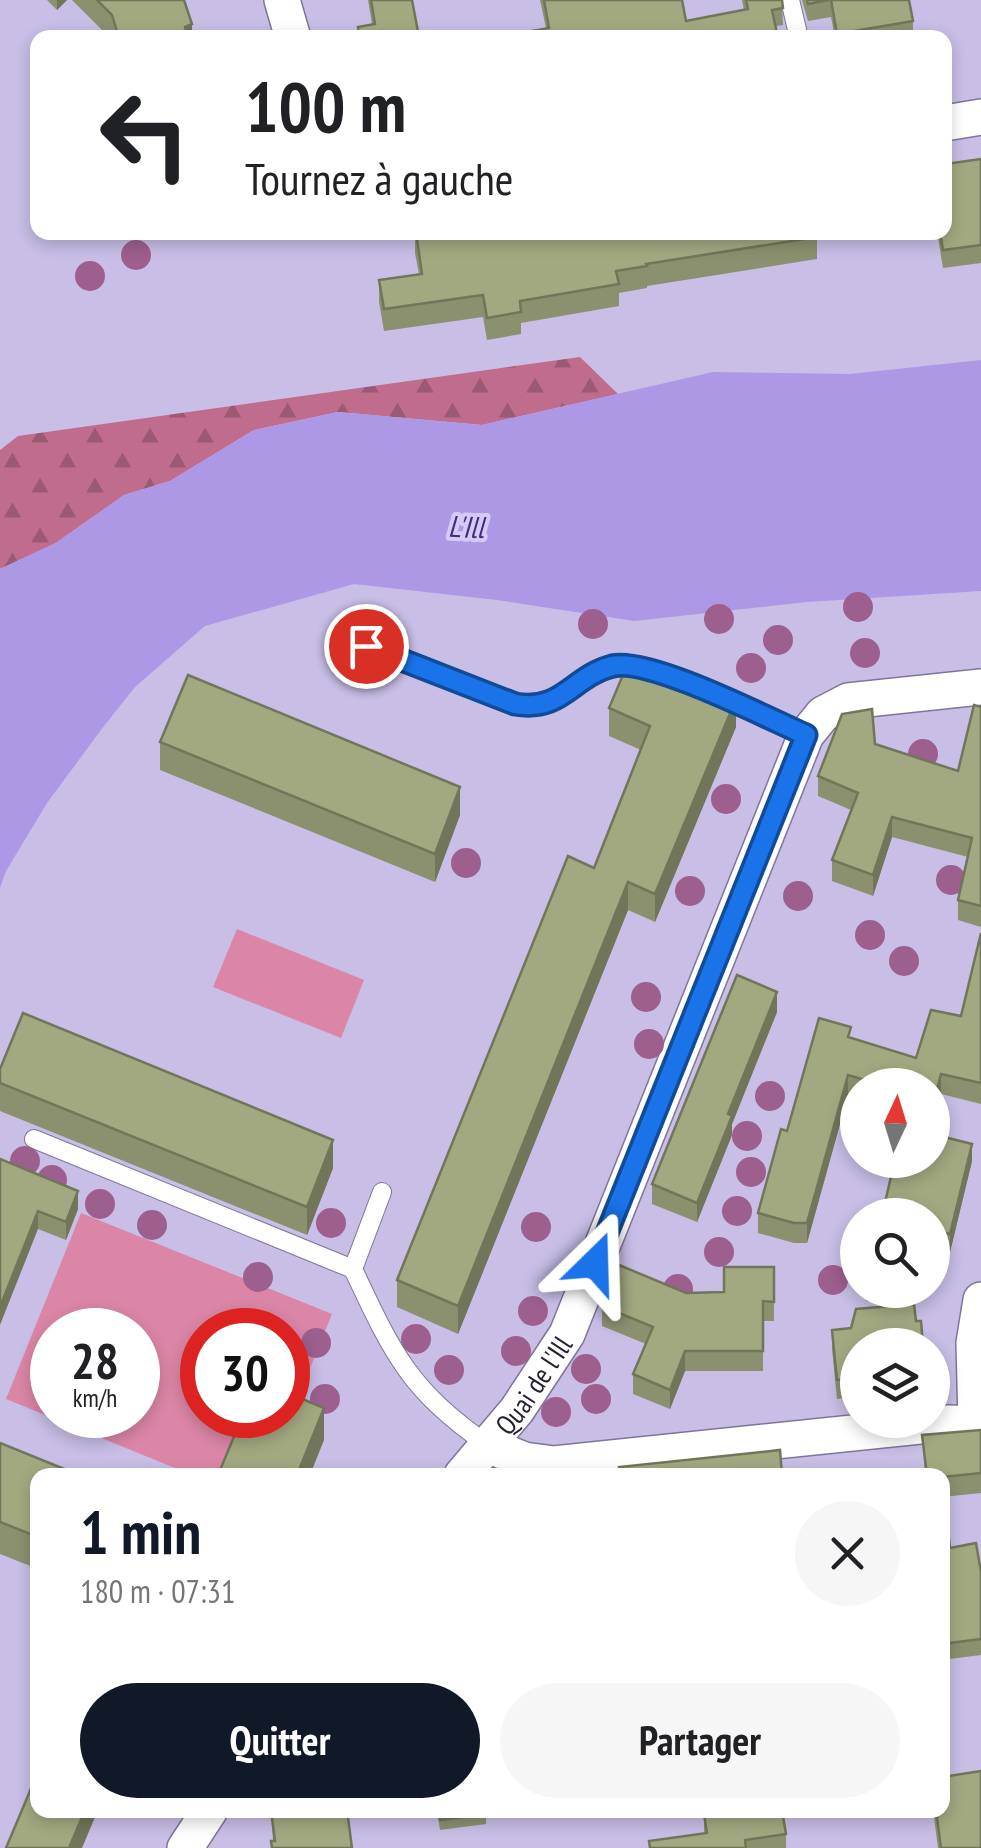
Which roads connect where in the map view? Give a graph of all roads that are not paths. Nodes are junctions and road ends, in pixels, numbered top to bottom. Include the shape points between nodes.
1 (282, 0) edge
2 (790, 0) edge
3 (291, 30) edge
4 (797, 30) edge
5 (981, 116) edge
6 (952, 122) edge
7 (366, 646) dead end
8 (660, 673) edge
9 (690, 685) edge
10 (981, 686) edge
11 (806, 735) junction
12 (34, 1139) dead end
13 (382, 1192) dead end
14 (353, 1270) junction
15 (981, 1300) edge
16 (978, 1423) edge
17 (488, 1445) junction
18 (468, 1468) edge
19 (205, 1818) edge
20 (185, 1848) edge

1 - 3 street
2 - 4 lane
5 - 6 street
7 - 8 lane via 529,707 554,702 612,666
9 - 11 lane
10 - 11 street, Quai de l'Ill via 848,701 823,714
11 - 17 street, Quai de l'Ill via 566,1334
12 - 14 lane
13 - 14 lane
14 - 17 lane via 392,1352 419,1388
15 - 16 street via 974,1343
16 - 17 street via 554,1464
17 - 18 street, Quai de l'Ill
19 - 20 street

